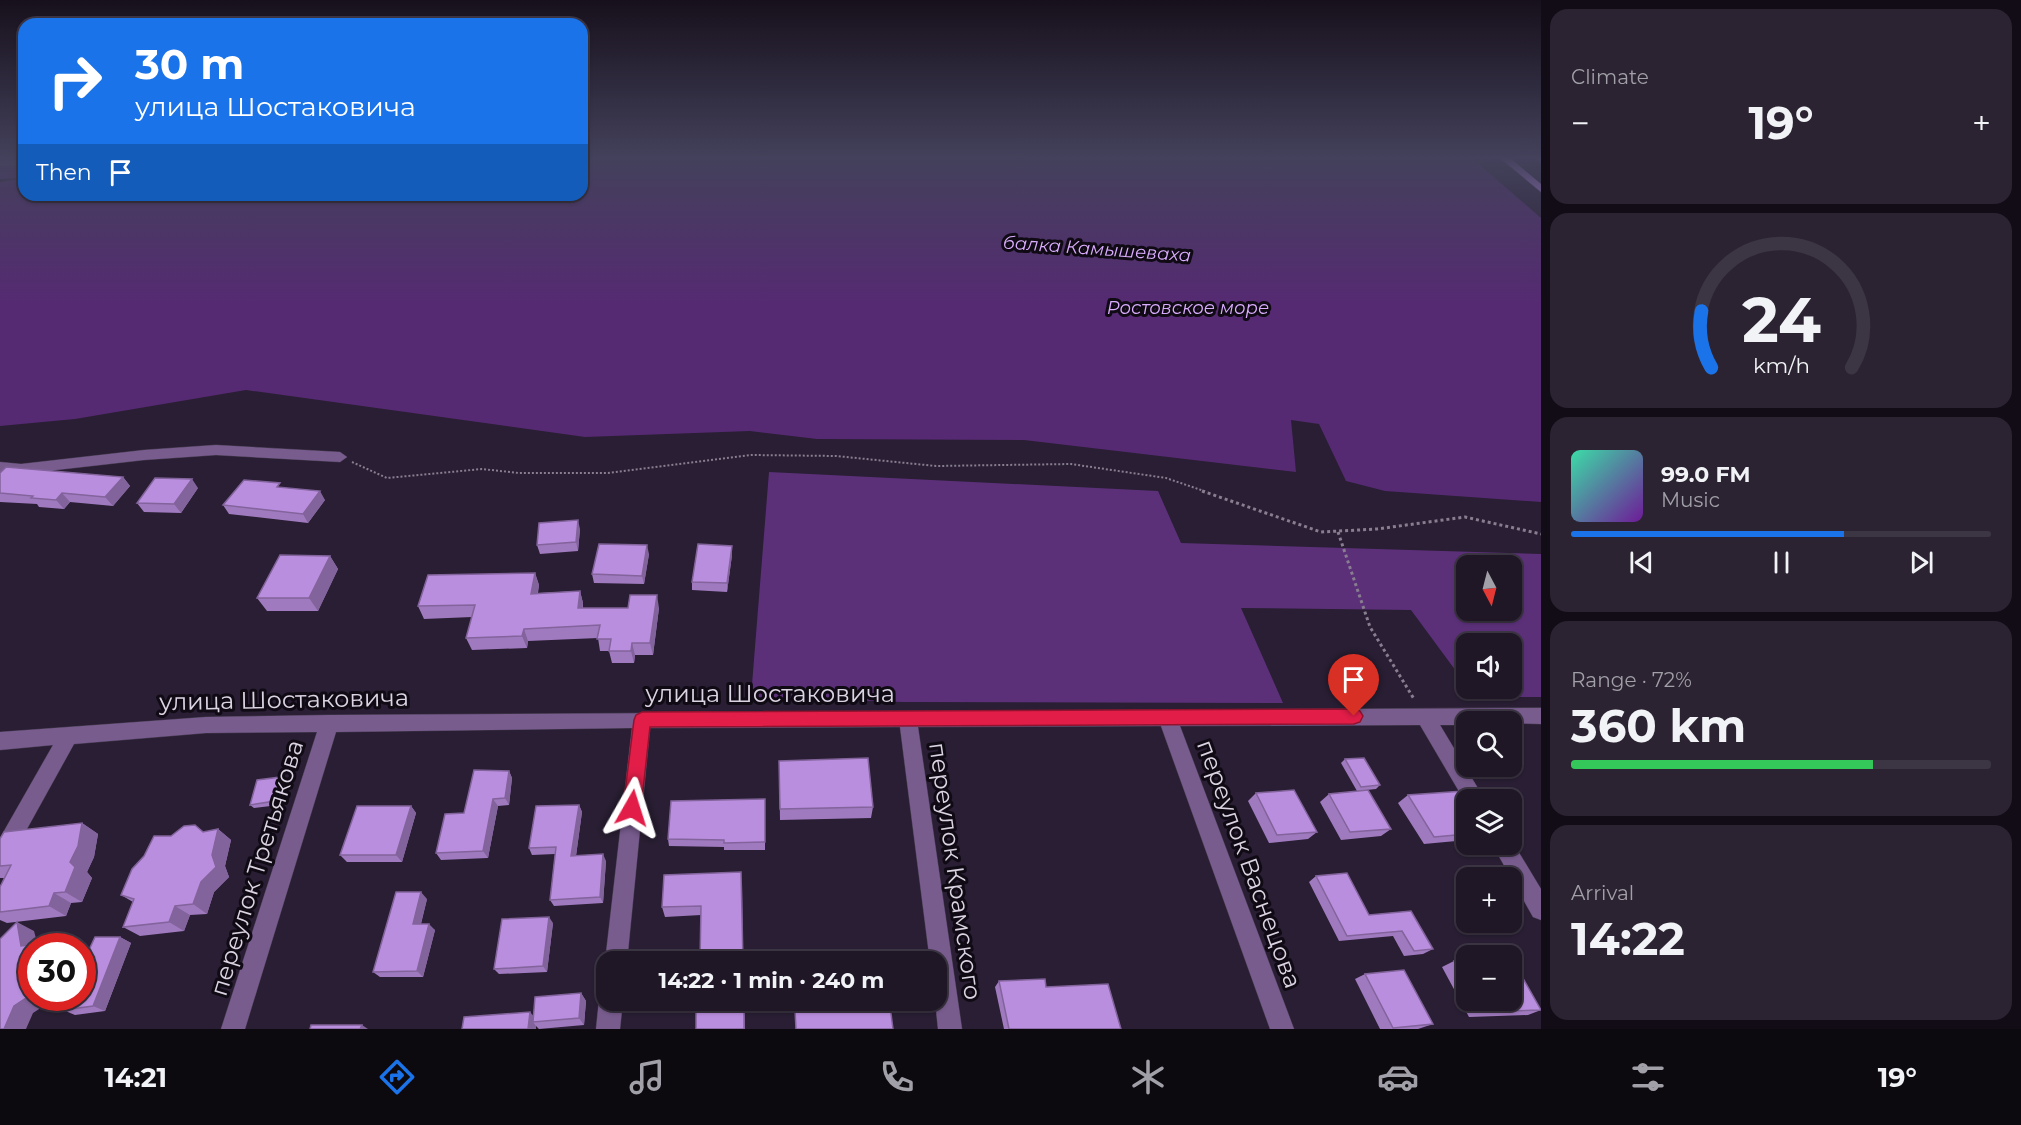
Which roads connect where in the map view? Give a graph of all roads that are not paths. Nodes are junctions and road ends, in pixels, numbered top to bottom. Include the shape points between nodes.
1 (340, 457) road end
2 (0, 467) edge
3 (1425, 716) junction
4 (1541, 716) edge
5 (1167, 717) junction
6 (908, 719) junction
7 (642, 720) junction
8 (329, 723) junction
9 (69, 735) junction
10 (0, 741) edge
11 (1468, 789) edge
12 (1509, 855) edge
13 (0, 858) edge
14 (1541, 909) edge
15 (617, 951) edge
16 (610, 1011) edge
17 (233, 1029) edge
18 (608, 1029) edge
19 (950, 1029) edge
20 (1282, 1029) edge

1 - 2 street via 216,450 21,469
3 - 4 street, улица Шостаковича
3 - 5 street, улица Шостаковича
3 - 11 street
5 - 6 street, улица Шостаковича
5 - 20 street, переулок Васнецова
6 - 7 street, улица Шостаковича
6 - 19 street, переулок Крамского
7 - 8 street, улица Шостаковича
7 - 15 street
8 - 9 street, улица Шостаковича via 206,725
8 - 17 street, переулок Третьякова
9 - 10 street, улица Шостаковича
9 - 13 street
12 - 14 street
16 - 18 street

